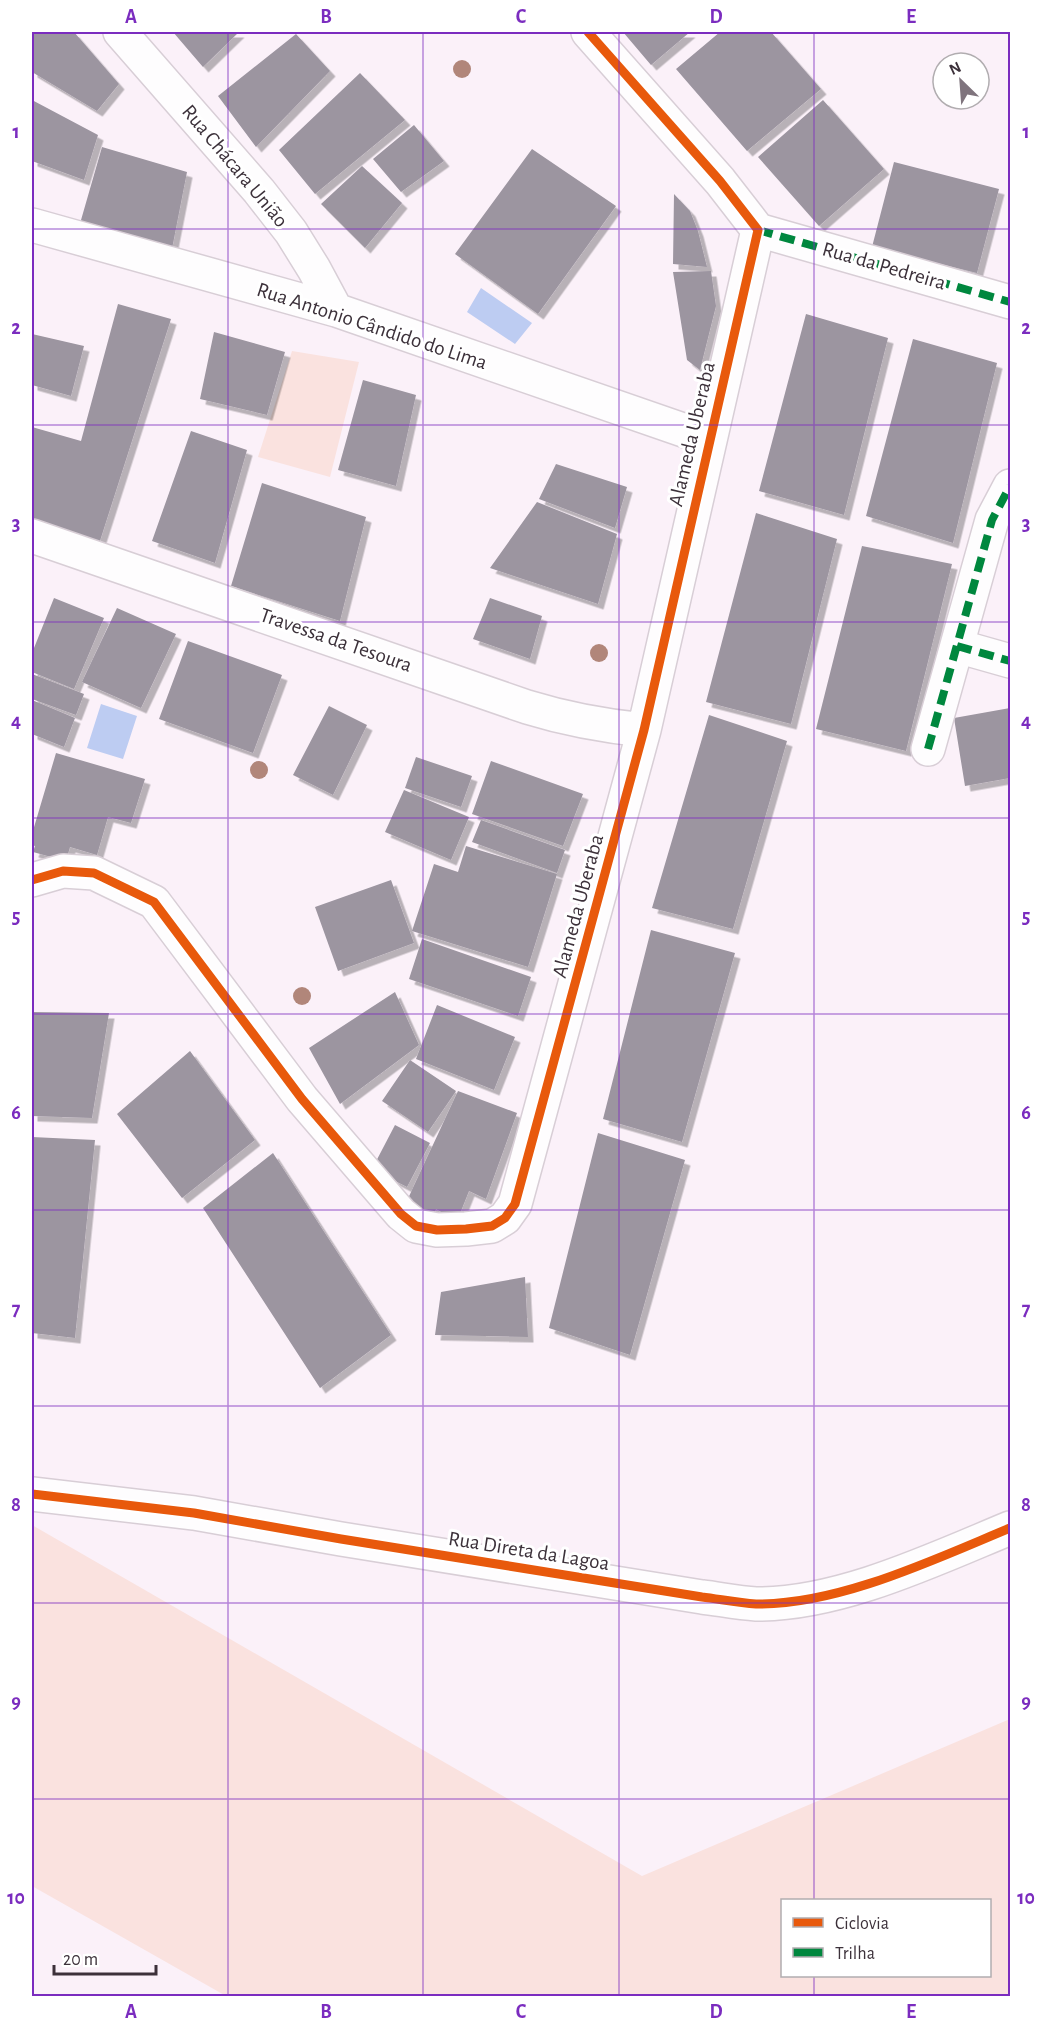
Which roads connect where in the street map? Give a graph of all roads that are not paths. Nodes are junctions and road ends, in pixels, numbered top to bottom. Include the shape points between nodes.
1 (120, 32) edge
2 (588, 32) edge
3 (32, 225) edge
4 (758, 230) junction
5 (1011, 302) edge
6 (336, 310) junction
7 (709, 439) junction
8 (1011, 486) edge
9 (32, 536) edge
10 (957, 646) junction
11 (1011, 661) edge
12 (644, 730) junction
13 (928, 749) dead end
14 (32, 880) edge
15 (32, 1494) edge
16 (1011, 1528) edge

1 - 6 street, Rua Chácara União via 291,232
2 - 4 street via 720,181
3 - 6 street, Rua Antonio Cândido do Lima
4 - 5 street, Rua da Pedreira
4 - 7 street, Alameda Uberaba
6 - 7 street, Rua Antonio Cândido do Lima
7 - 12 street, Alameda Uberaba
8 - 10 street via 992,520
9 - 12 street, Travessa da Tesoura via 527,707 562,718
10 - 11 street
10 - 13 street
12 - 14 street, Alameda Uberaba via 515,1204 505,1218 492,1226 437,1230 416,1226 401,1214 302,1099 154,902 94,873 63,871
15 - 16 street, Rua Direta da Lagoa via 194,1514 756,1604 835,1593 901,1573

